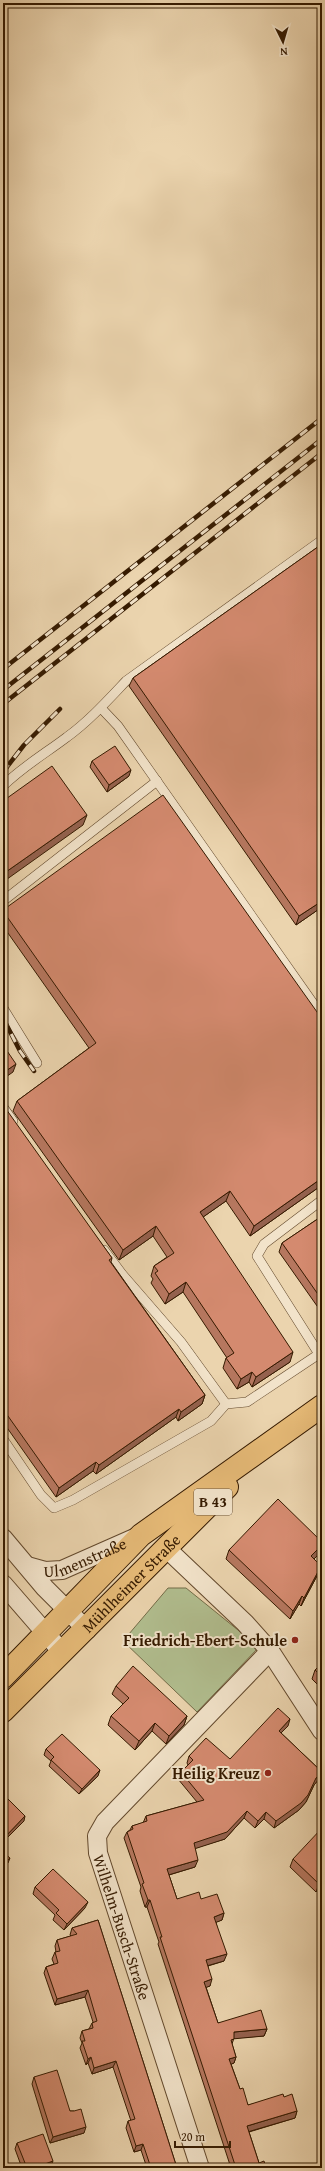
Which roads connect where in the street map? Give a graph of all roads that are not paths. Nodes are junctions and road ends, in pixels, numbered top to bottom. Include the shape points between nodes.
1 (322, 540) edge
2 (101, 708) junction
3 (157, 781) junction
4 (3, 786) edge
5 (3, 900) edge
6 (3, 1008) edge
7 (322, 1016) edge
8 (37, 1063) dead end
9 (3, 1107) edge
10 (17, 1126) edge
11 (322, 1200) edge
12 (99, 1242) edge
13 (226, 1404) junction
14 (322, 1406) edge
15 (3, 1440) edge
16 (258, 1454) junction
17 (141, 1535) junction
18 (3, 1538) edge
19 (166, 1548) junction
20 (28, 1566) junction
21 (3, 1584) edge
22 (67, 1610) junction
23 (86, 1630) junction
24 (45, 1633) junction
25 (270, 1651) junction
26 (62, 1652) junction
27 (3, 1677) edge
28 (3, 1711) edge
29 (322, 1731) edge
30 (200, 2168) edge

1 - 2 lane via 126,681
2 - 3 lane via 118,726
2 - 4 lane
3 - 5 lane
3 - 7 lane
6 - 8 lane
9 - 10 lane
11 - 13 lane via 264,1244 257,1256 319,1354 247,1402
12 - 13 lane via 122,1274 181,1342
13 - 15 lane via 211,1421 73,1500 54,1508
14 - 16 main road, Mühlheimer Straße / B 43
16 - 17 main road, Mühlheimer Straße
16 - 19 main road, Mühlheimer Straße / B 43
17 - 20 street, Ulmenstraße via 62,1570 45,1571
17 - 22 main road, Mühlheimer Straße
18 - 20 street, Ulmenstraße
19 - 23 main road, Mühlheimer Straße / B 43
19 - 25 street
20 - 22 street, Ulmenstraße
21 - 24 street
22 - 23 street, Ulmenstraße
22 - 24 main road, Mühlheimer Straße
23 - 26 main road, Mühlheimer Straße / B 43
24 - 26 street
24 - 27 main road, Mühlheimer Straße
25 - 29 street
25 - 30 street, Wilhelm-Busch-Straße via 104,1822 97,1836 98,1853
26 - 28 main road, Mühlheimer Straße / B 43

